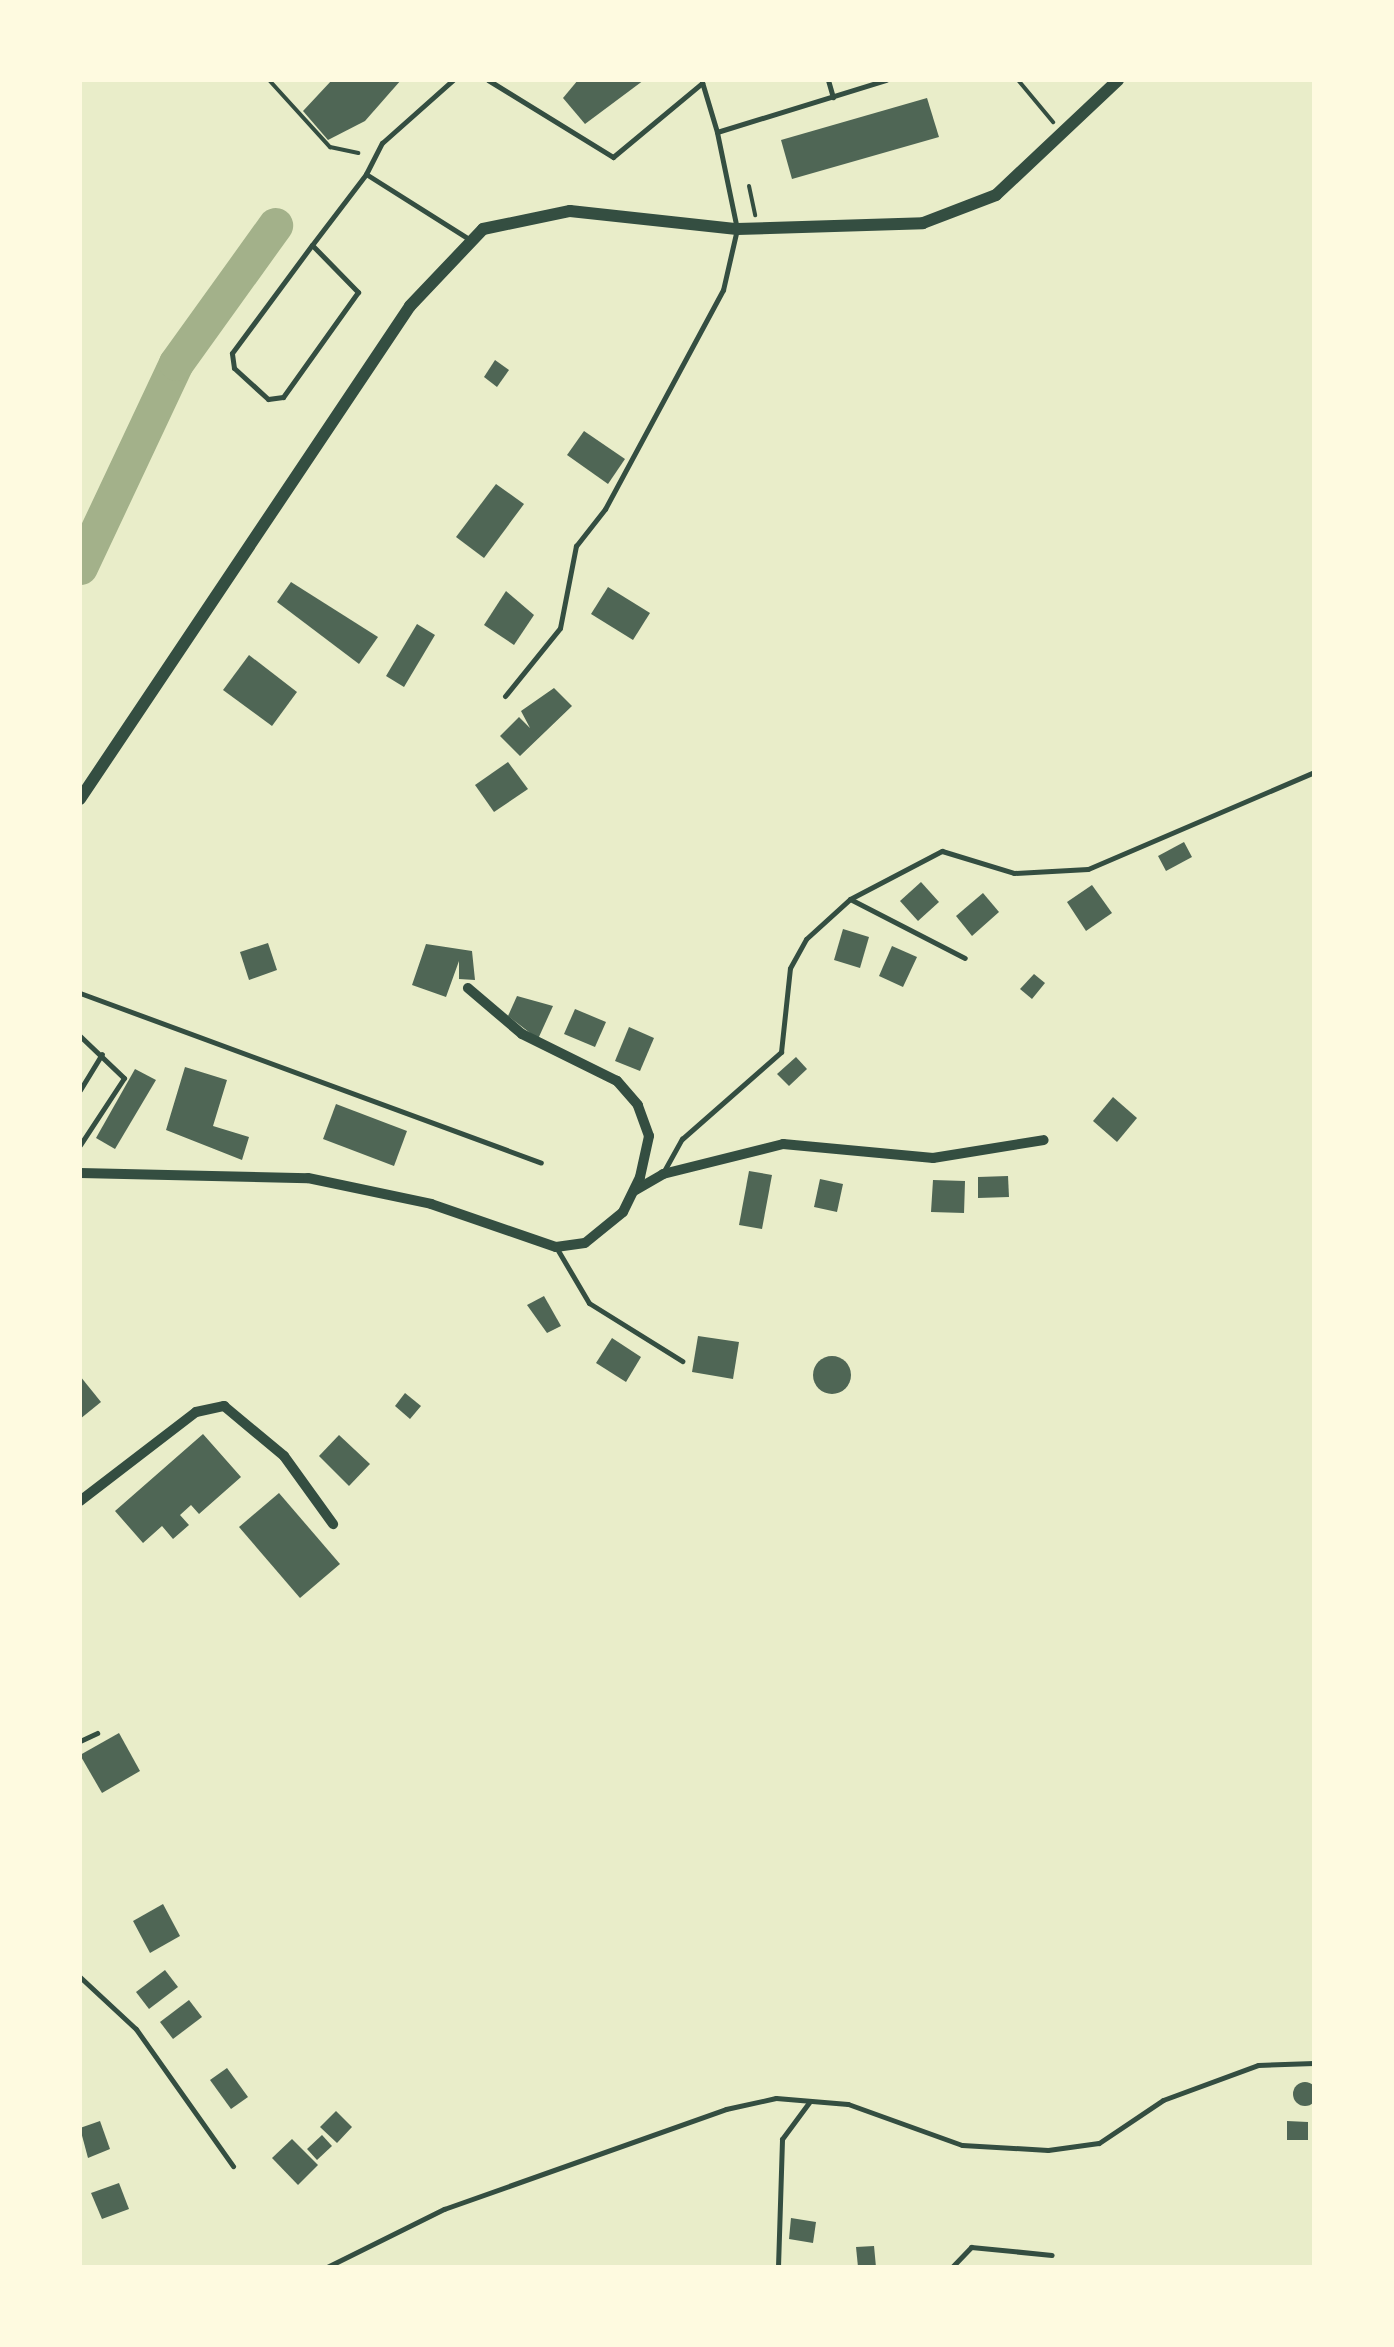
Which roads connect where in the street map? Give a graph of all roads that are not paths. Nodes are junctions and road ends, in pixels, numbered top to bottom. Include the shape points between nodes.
1 (453, 80) edge
2 (488, 80) edge
3 (828, 80) edge
4 (886, 80) edge
5 (1118, 80) edge
6 (702, 82) edge
7 (833, 97) junction
8 (717, 132) junction
9 (366, 174) junction
10 (737, 230) junction
11 (469, 238) junction
12 (312, 245) junction
13 (505, 696) dead end
14 (1314, 772) edge
15 (80, 799) edge
16 (850, 899) junction
17 (965, 958) dead end
18 (468, 988) dead end
19 (80, 993) edge
20 (80, 1036) edge
21 (102, 1054) junction
22 (80, 1090) edge
23 (1044, 1140) dead end
24 (80, 1145) edge
25 (540, 1164) dead end
26 (80, 1172) edge
27 (663, 1174) junction
28 (633, 1191) junction
29 (556, 1247) junction
30 (682, 1361) dead end
31 (80, 1501) edge
32 (333, 1524) dead end
33 (98, 1734) dead end
34 (80, 1741) edge
35 (80, 1968) edge
36 (83, 1976) edge
37 (1314, 2063) edge
38 (810, 2100) junction
39 (233, 2166) dead end
40 (1052, 2256) dead end
41 (327, 2267) edge
42 (778, 2267) edge
43 (952, 2267) edge

1 - 9 lane via 382,144
2 - 6 lane via 592,152 613,157
3 - 7 lane
4 - 7 lane
5 - 10 street via 976,206 923,223
6 - 8 lane
7 - 8 lane
8 - 10 lane
9 - 11 lane
9 - 12 lane
10 - 11 street via 534,211
10 - 13 lane via 724,290 606,510 576,546 560,628
11 - 15 street via 410,306
12 - 12 lane via 232,353 234,368 268,399 284,397 358,292
14 - 16 lane via 1088,870 1014,873 942,852
16 - 17 lane
16 - 27 lane via 806,938 790,968 781,1052 682,1139
18 - 28 street via 522,1034 616,1081 638,1105 649,1136
19 - 25 lane
20 - 21 lane
21 - 22 lane
21 - 24 lane via 124,1084
23 - 27 street via 933,1158 783,1144
26 - 29 street via 308,1178 432,1204
27 - 28 street
28 - 29 street via 604,1230
29 - 30 lane via 589,1303
31 - 32 street via 196,1412 224,1406 284,1456
33 - 34 lane
35 - 36 lane
36 - 39 lane via 180,2084
37 - 38 lane via 1258,2065 1162,2100 1099,2143 1048,2150 962,2145 848,2104
38 - 41 lane via 726,2108 397,2228
38 - 42 lane via 782,2139
40 - 43 lane via 971,2247

